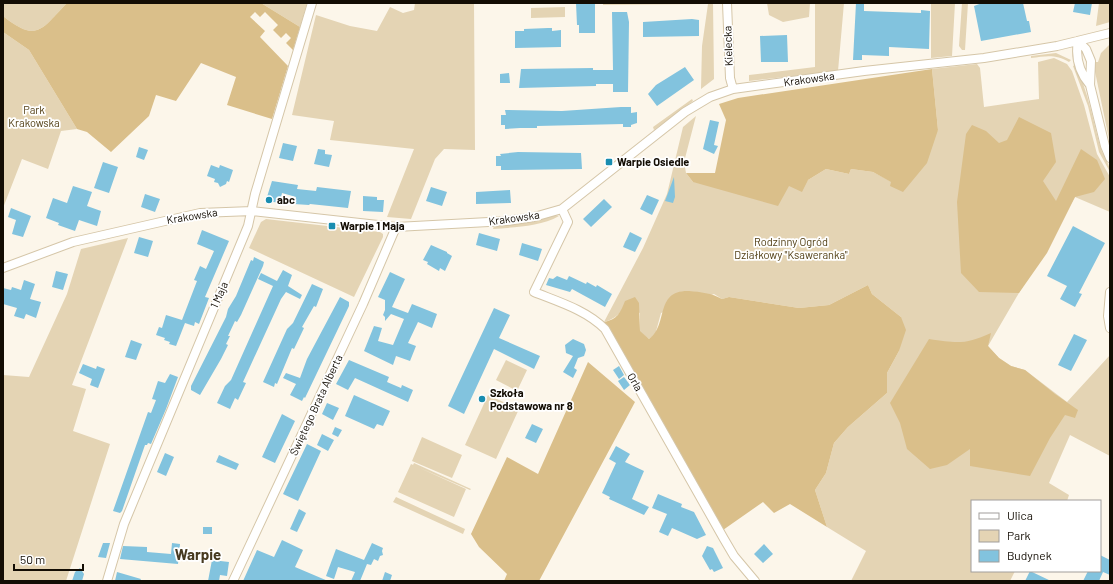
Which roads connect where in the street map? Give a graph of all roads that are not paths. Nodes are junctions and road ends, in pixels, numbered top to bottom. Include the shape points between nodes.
1 (312, 3) edge
2 (727, 3) edge
3 (1110, 33) edge
4 (1078, 41) junction
5 (1090, 85) junction
6 (733, 89) junction
7 (1110, 158) edge
8 (562, 208) junction
9 (252, 211) junction
10 (396, 227) junction
11 (3, 268) edge
12 (1110, 292) edge
13 (1110, 328) edge
14 (108, 581) edge
15 (233, 581) edge
16 (756, 581) edge

1 - 9 street, 1 Maja via 257,186
2 - 6 street, Kielecka via 730,78
3 - 4 street, Krakowska
4 - 5 street via 1077,63
4 - 5 street via 1086,49 1091,60
4 - 6 street, Krakowska via 984,58
5 - 7 street
6 - 8 street, Krakowska via 685,112
8 - 10 street, Krakowska via 534,217 507,221
8 - 16 street, Orla via 568,222 534,292 580,311 605,329 734,556
9 - 10 street, Krakowska
9 - 11 street, Krakowska via 200,214 157,222 73,242
9 - 14 street, 1 Maja via 240,246 124,524
10 - 15 street, Świętego Brata Alberta via 363,304
12 - 13 street

